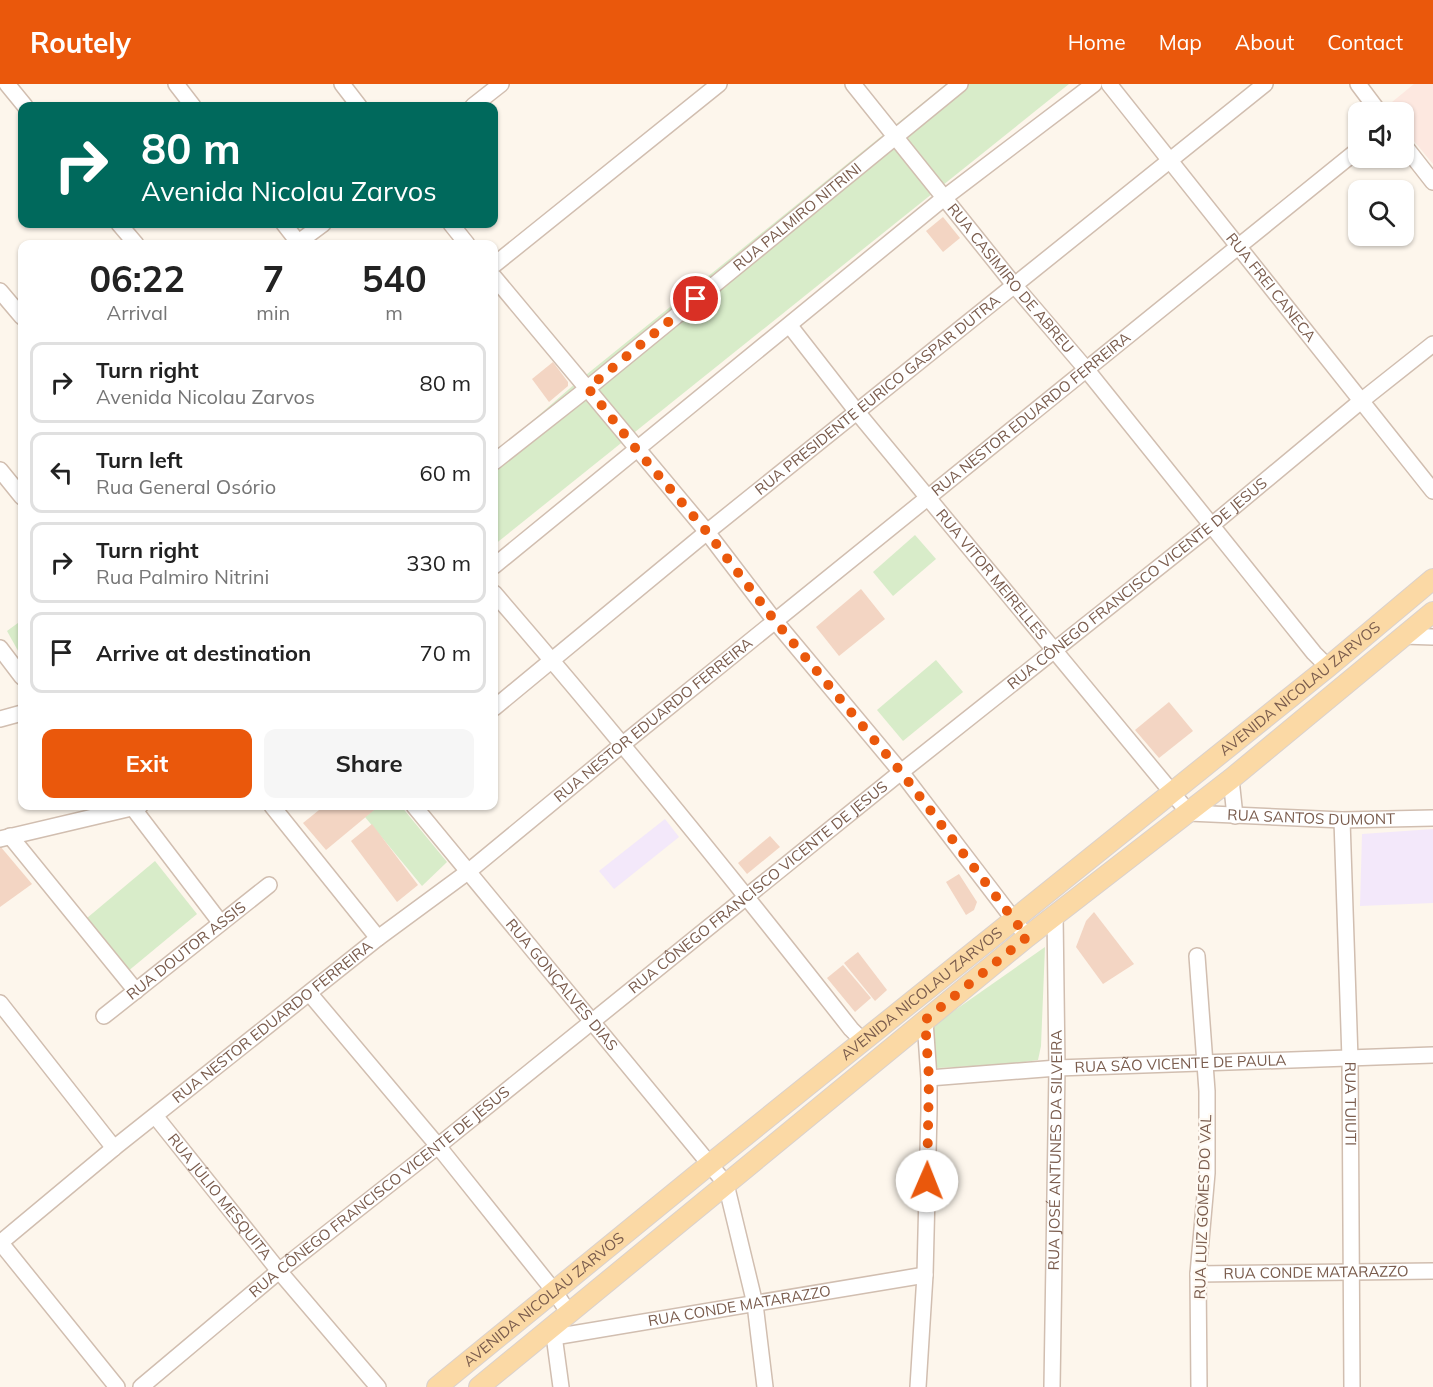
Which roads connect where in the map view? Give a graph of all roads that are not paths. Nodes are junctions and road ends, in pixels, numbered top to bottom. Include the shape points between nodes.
1 (7, 84) edge
2 (176, 84) edge
3 (342, 84) edge
4 (501, 84) edge
5 (719, 84) edge
6 (853, 84) edge
7 (960, 84) edge
8 (1094, 84) edge
9 (1108, 84) edge
10 (1265, 84) edge
11 (1358, 84) edge
12 (22, 102) edge
13 (190, 102) edge
14 (356, 102) edge
15 (478, 102) edge
16 (1372, 102) edge
17 (894, 136) junction
18 (1348, 158) edge
19 (1414, 158) edge
20 (1171, 161) junction
21 (1433, 182) edge
22 (944, 198) junction
23 (122, 228) edge
24 (318, 228) edge
25 (454, 228) edge
26 (132, 240) edge
27 (301, 240) edge
28 (464, 240) edge
29 (1238, 247) junction
30 (498, 262) edge
31 (498, 282) edge
32 (1014, 286) junction
33 (0, 292) edge
34 (18, 313) edge
35 (790, 326) junction
36 (1433, 345) edge
37 (1086, 369) junction
38 (588, 388) junction
39 (1361, 401) junction
40 (857, 412) junction
41 (636, 449) junction
42 (498, 459) edge
43 (0, 470) edge
44 (1433, 491) edge
45 (18, 492) edge
46 (928, 497) junction
47 (1212, 525) junction
48 (707, 532) junction
49 (498, 563) edge
50 (1433, 579) edge
51 (498, 598) edge
52 (1433, 612) edge
53 (775, 621) junction
54 (1403, 636) junction
55 (1433, 637) edge
56 (0, 648) edge
57 (1054, 650) junction
58 (552, 660) junction
59 (1328, 667) junction
60 (18, 672) edge
61 (498, 705) edge
62 (18, 714) edge
63 (0, 719) edge
64 (623, 744) junction
65 (901, 772) junction
66 (1231, 779) junction
67 (1172, 791) junction
68 (123, 810) edge
69 (138, 810) edge
70 (275, 810) edge
71 (417, 810) edge
72 (1189, 813) junction
73 (1234, 816) junction
74 (1433, 818) edge
75 (1342, 820) junction
76 (5, 837) edge
77 (469, 871) junction
78 (269, 885) dead end
79 (747, 897) junction
80 (1055, 914) junction
81 (1013, 920) junction
82 (220, 922) junction
83 (1027, 937) junction
84 (378, 938) junction
85 (1197, 956) dead end
86 (136, 991) junction
87 (310, 994) junction
88 (0, 1003) edge
89 (104, 1016) dead end
90 (925, 1020) junction
91 (593, 1021) junction
92 (864, 1042) junction
93 (1433, 1055) edge
94 (879, 1058) junction
95 (1350, 1059) junction
96 (1205, 1063) junction
97 (1057, 1068) junction
98 (929, 1078) junction
99 (156, 1117) junction
100 (438, 1146) junction
101 (114, 1148) junction
102 (710, 1164) junction
103 (726, 1184) junction
104 (0, 1243) edge
105 (279, 1271) junction
106 (1433, 1271) edge
107 (1352, 1273) junction
108 (1198, 1274) junction
109 (925, 1275) junction
110 (554, 1291) junction
111 (755, 1304) junction
112 (568, 1313) junction
113 (554, 1332) junction
114 (117, 1387) edge
115 (141, 1387) edge
116 (378, 1387) edge
117 (437, 1387) edge
118 (479, 1387) edge
119 (561, 1387) edge
120 (765, 1387) edge
121 (918, 1387) edge
122 (1052, 1387) edge
123 (1199, 1387) edge
124 (1352, 1387) edge

1 - 12 street
2 - 13 street
3 - 14 street
4 - 15 street
5 - 30 street
6 - 17 street, RUA CASIMIRO DE ABREU
7 - 17 street, RUA PALMIRO NITRINI
8 - 22 street
9 - 20 street, RUA FREI CANECA
10 - 20 street, RUA PRESIDENTE EURICO GASPAR DUTRA
11 - 16 street
17 - 22 street, RUA CASIMIRO DE ABREU
17 - 38 street, RUA PALMIRO NITRINI
18 - 29 street, RUA NESTOR EDUARDO FERREIRA
19 - 21 street
20 - 29 street, RUA FREI CANECA
20 - 32 street, RUA PRESIDENTE EURICO GASPAR DUTRA
22 - 32 street, RUA CASIMIRO DE ABREU
22 - 35 street
23 - 26 street
24 - 27 street
25 - 28 street
29 - 37 street, RUA NESTOR EDUARDO FERREIRA
29 - 39 street, RUA FREI CANECA
31 - 38 street
32 - 37 street, RUA CASIMIRO DE ABREU
32 - 40 street, RUA PRESIDENTE EURICO GASPAR DUTRA
33 - 34 street
35 - 40 street, RUA VITOR MEIRELLES
35 - 41 street
36 - 39 street, RUA CÔNEGO FRANCISCO VICENTE DE JESUS
37 - 46 street, RUA NESTOR EDUARDO FERREIRA
37 - 47 street, RUA CASIMIRO DE ABREU
38 - 41 street
38 - 42 street, RUA PALMIRO NITRINI
39 - 44 street, RUA FREI CANECA
39 - 47 street, RUA CÔNEGO FRANCISCO VICENTE DE JESUS
40 - 46 street, RUA VITOR MEIRELLES
40 - 48 street, RUA PRESIDENTE EURICO GASPAR DUTRA
41 - 48 street
41 - 49 street
43 - 45 street
46 - 53 street, RUA NESTOR EDUARDO FERREIRA
46 - 57 street, RUA VITOR MEIRELLES
47 - 57 street, RUA CÔNEGO FRANCISCO VICENTE DE JESUS
47 - 59 street, RUA CASIMIRO DE ABREU
48 - 53 street
48 - 58 street, RUA PRESIDENTE EURICO GASPAR DUTRA
50 - 59 main road, AVENIDA NICOLAU ZARVOS
51 - 58 street
52 - 54 main road, AVENIDA NICOLAU ZARVOS
53 - 64 street, RUA NESTOR EDUARDO FERREIRA
53 - 65 street
54 - 55 street
54 - 66 main road, AVENIDA NICOLAU ZARVOS
56 - 60 street
57 - 65 street, RUA CÔNEGO FRANCISCO VICENTE DE JESUS
57 - 67 street, RUA VITOR MEIRELLES
58 - 61 street, RUA PRESIDENTE EURICO GASPAR DUTRA
58 - 64 street
59 - 67 main road, AVENIDA NICOLAU ZARVOS
62 - 63 street
64 - 77 street, RUA NESTOR EDUARDO FERREIRA
64 - 79 street
65 - 79 street, RUA CÔNEGO FRANCISCO VICENTE DE JESUS
65 - 81 street
66 - 72 main road, AVENIDA NICOLAU ZARVOS
66 - 73 street
67 - 72 street, RUA VITOR MEIRELLES
67 - 81 main road, AVENIDA NICOLAU ZARVOS
68 - 76 street
69 - 82 street
70 - 84 street
71 - 77 street, RUA GONÇALVES DIAS
72 - 73 street, RUA SANTOS DUMONT
72 - 80 main road, AVENIDA NICOLAU ZARVOS
73 - 75 street, RUA SANTOS DUMONT
74 - 75 street, RUA SANTOS DUMONT
75 - 95 street, RUA TUIUTI
76 - 86 street
77 - 84 street, RUA NESTOR EDUARDO FERREIRA
77 - 91 street, RUA GONÇALVES DIAS
78 - 82 street, RUA DOUTOR ASSIS
79 - 91 street, RUA CÔNEGO FRANCISCO VICENTE DE JESUS
79 - 92 street
80 - 83 main road, AVENIDA NICOLAU ZARVOS
80 - 97 street, RUA JOSÉ ANTUNES DA SILVEIRA
81 - 83 street
81 - 92 main road, AVENIDA NICOLAU ZARVOS
82 - 86 street, RUA DOUTOR ASSIS
83 - 90 main road, AVENIDA NICOLAU ZARVOS
84 - 87 street, RUA NESTOR EDUARDO FERREIRA
85 - 96 street, RUA LUIZ GOMES DO VAL
86 - 89 street, RUA DOUTOR ASSIS
87 - 99 street, RUA NESTOR EDUARDO FERREIRA
87 - 100 street
88 - 101 street
90 - 94 main road, AVENIDA NICOLAU ZARVOS
90 - 98 street
91 - 100 street, RUA CÔNEGO FRANCISCO VICENTE DE JESUS
91 - 102 street, RUA GONÇALVES DIAS
92 - 94 main road
92 - 102 main road, AVENIDA NICOLAU ZARVOS
93 - 95 street, RUA SÃO VICENTE DE PAULA
94 - 103 main road, AVENIDA NICOLAU ZARVOS
95 - 96 street, RUA SÃO VICENTE DE PAULA
95 - 107 street, RUA TUIUTI
96 - 97 street, RUA SÃO VICENTE DE PAULA
96 - 108 street, RUA LUIZ GOMES DO VAL via 1207,1173
97 - 98 street, RUA SÃO VICENTE DE PAULA
97 - 122 street, RUA JOSÉ ANTUNES DA SILVEIRA
98 - 109 street
99 - 101 street, RUA NESTOR EDUARDO FERREIRA
99 - 105 street, RUA JÚLIO MESQUITA
100 - 105 street, RUA CÔNEGO FRANCISCO VICENTE DE JESUS
100 - 110 street
101 - 104 street, RUA NESTOR EDUARDO FERREIRA
102 - 103 street, RUA GONÇALVES DIAS
102 - 110 main road, AVENIDA NICOLAU ZARVOS
103 - 111 street
103 - 112 main road, AVENIDA NICOLAU ZARVOS
104 - 114 street
105 - 115 street, RUA CÔNEGO FRANCISCO VICENTE DE JESUS
105 - 116 street, RUA JÚLIO MESQUITA
106 - 107 street, RUA CONDE MATARAZZO
107 - 108 street, RUA CONDE MATARAZZO
107 - 124 street, RUA TUIUTI
108 - 123 street, RUA LUIZ GOMES DO VAL
109 - 111 street, RUA CONDE MATARAZZO
109 - 121 street
110 - 112 street
110 - 117 main road, AVENIDA NICOLAU ZARVOS
111 - 113 street, RUA CONDE MATARAZZO
111 - 120 street
112 - 113 main road, AVENIDA NICOLAU ZARVOS
113 - 118 main road, AVENIDA NICOLAU ZARVOS
113 - 119 street

